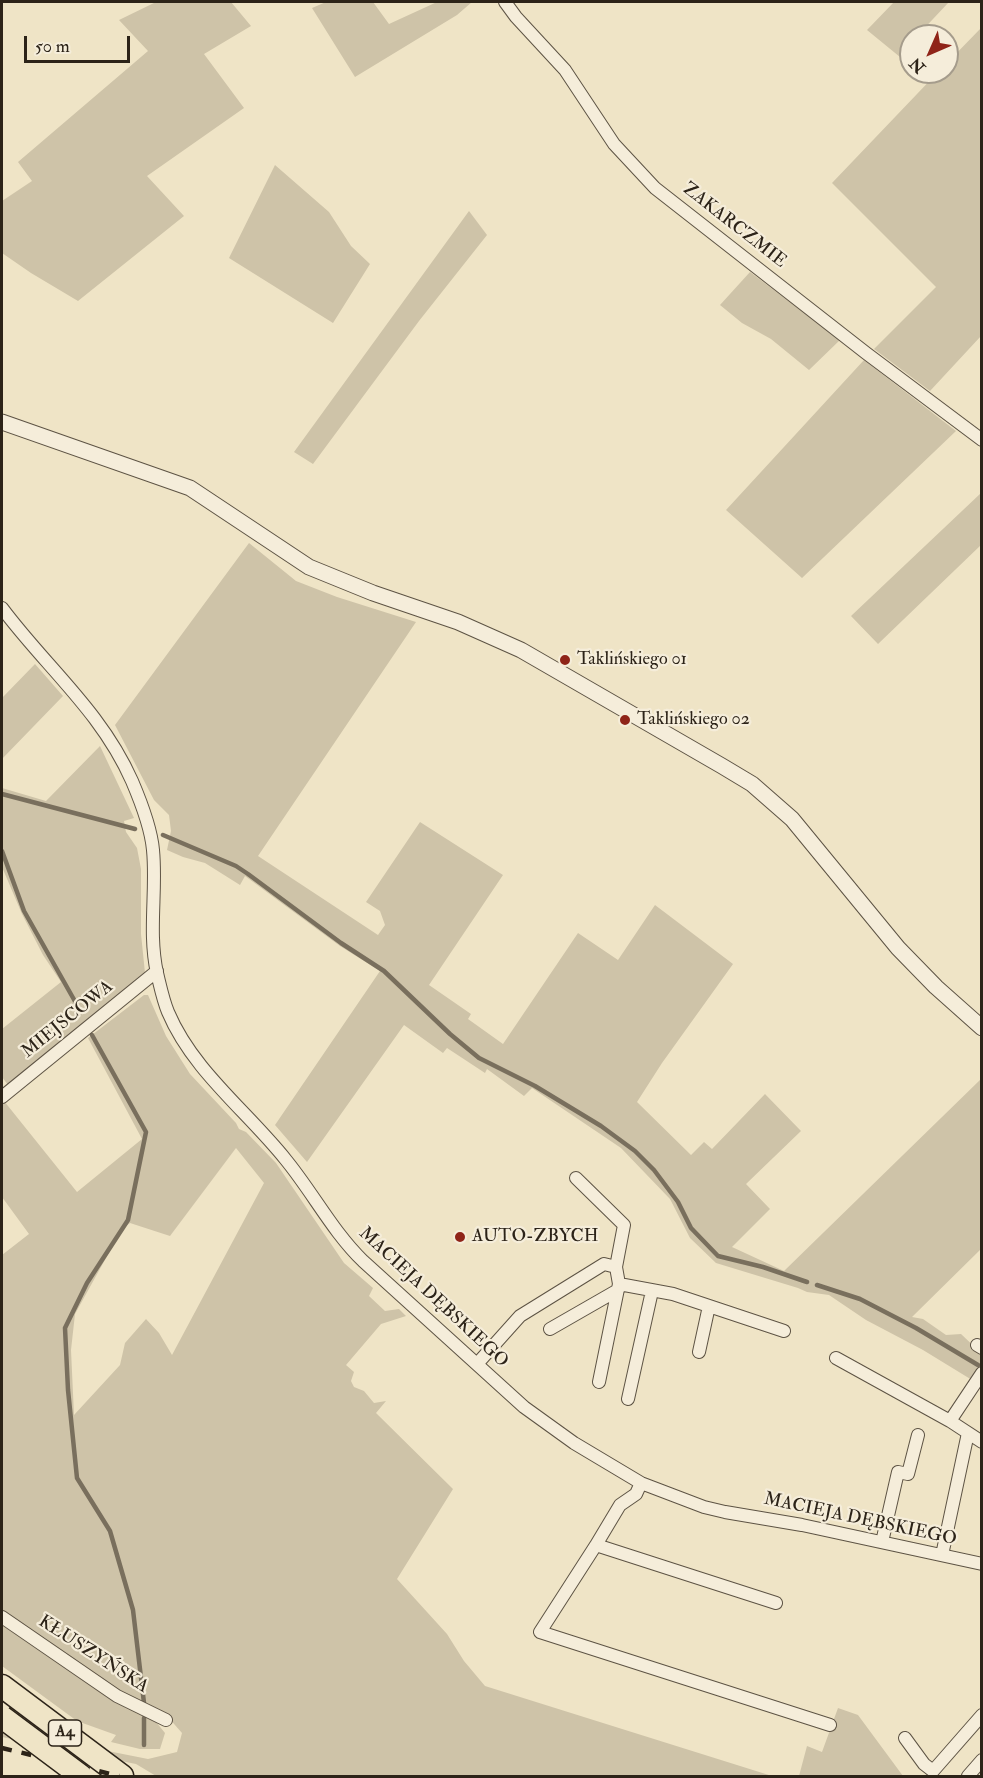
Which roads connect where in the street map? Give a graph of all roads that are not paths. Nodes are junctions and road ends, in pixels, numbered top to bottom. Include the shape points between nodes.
1 (505, 2) edge
2 (2, 422) edge
3 (981, 440) edge
4 (2, 608) edge
5 (157, 971) junction
6 (981, 1028) edge
7 (2, 1097) edge
8 (576, 1178) dead end
9 (616, 1267) junction
10 (618, 1287) junction
11 (652, 1291) junction
12 (709, 1306) junction
13 (550, 1329) dead end
14 (784, 1331) dead end
15 (699, 1352) dead end
16 (836, 1358) dead end
17 (477, 1364) junction
18 (981, 1373) edge
19 (599, 1382) dead end
20 (628, 1399) dead end
21 (950, 1421) junction
22 (968, 1433) junction
23 (918, 1435) dead end
24 (981, 1442) edge
25 (641, 1483) junction
26 (882, 1542) junction
27 (596, 1545) junction
28 (942, 1555) junction
29 (981, 1564) edge
30 (776, 1603) dead end
31 (2, 1617) edge
32 (4, 1688) edge
33 (981, 1715) edge
34 (2, 1717) edge
35 (166, 1720) dead end
36 (830, 1725) dead end
37 (905, 1738) dead end
38 (981, 1760) edge
39 (81, 1776) edge
40 (122, 1776) edge
41 (968, 1776) edge

1 - 3 street, ZAKARCZMIE via 566,70 614,144 655,188
2 - 6 street via 190,488 309,567 373,594 458,622 521,650 742,778 792,819 898,948
4 - 5 street, MACIEJA DĘBSKIEGO via 81,699 132,780 154,852 152,928
5 - 7 street, MIEJSCOWA
5 - 17 street, MACIEJA DĘBSKIEGO via 168,1011 199,1064 273,1143 356,1254
8 - 9 street via 624,1225
9 - 10 street
9 - 17 street via 604,1264 520,1316
10 - 11 street
10 - 13 street
10 - 19 street
11 - 12 street
11 - 20 street
12 - 14 street
12 - 15 street
16 - 21 street
17 - 25 street, MACIEJA DĘBSKIEGO via 548,1425
18 - 21 street
21 - 22 street
22 - 24 street
22 - 28 street
23 - 26 street via 908,1474 898,1472
25 - 26 street, MACIEJA DĘBSKIEGO via 715,1510
25 - 27 street via 636,1494 620,1504
26 - 28 street, MACIEJA DĘBSKIEGO
27 - 30 street
27 - 36 street via 540,1632
28 - 29 street, MACIEJA DĘBSKIEGO
31 - 35 street, KŁUSZYŃSKA via 117,1696
32 - 40 highway, A4
33 - 37 street via 933,1771
34 - 39 highway, A4, bridge
38 - 41 street

